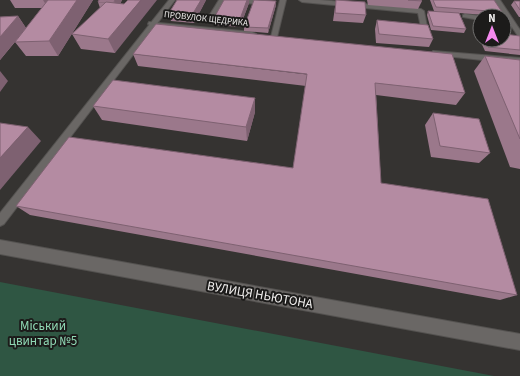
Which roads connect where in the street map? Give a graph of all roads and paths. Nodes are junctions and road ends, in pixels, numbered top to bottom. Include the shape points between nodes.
1 (172, 0) edge
2 (222, 0) edge
3 (235, 0) edge
4 (283, 0) edge
5 (302, 0) edge
6 (268, 3) edge
7 (364, 3) edge
8 (465, 16) dead end
9 (472, 17) edge
10 (209, 21) dead end
11 (152, 24) junction
12 (512, 26) edge
13 (425, 32) edge
14 (520, 35) edge
15 (270, 36) joint
16 (425, 52) edge
17 (520, 62) edge
18 (0, 221) edge
19 (0, 247) edge
20 (520, 342) edge

1 - 11 lane
2 - 10 lane
3 - 6 lane
4 - 15 lane
5 - 7 lane
7 - 13 lane via 421,11
8 - 9 lane
11 - 15 street, ПРОВУЛОК ЩЕДРИКА
11 - 18 lane
12 - 14 lane
16 - 17 street
19 - 20 street, ВУЛИЦЯ НЬЮТОНА

